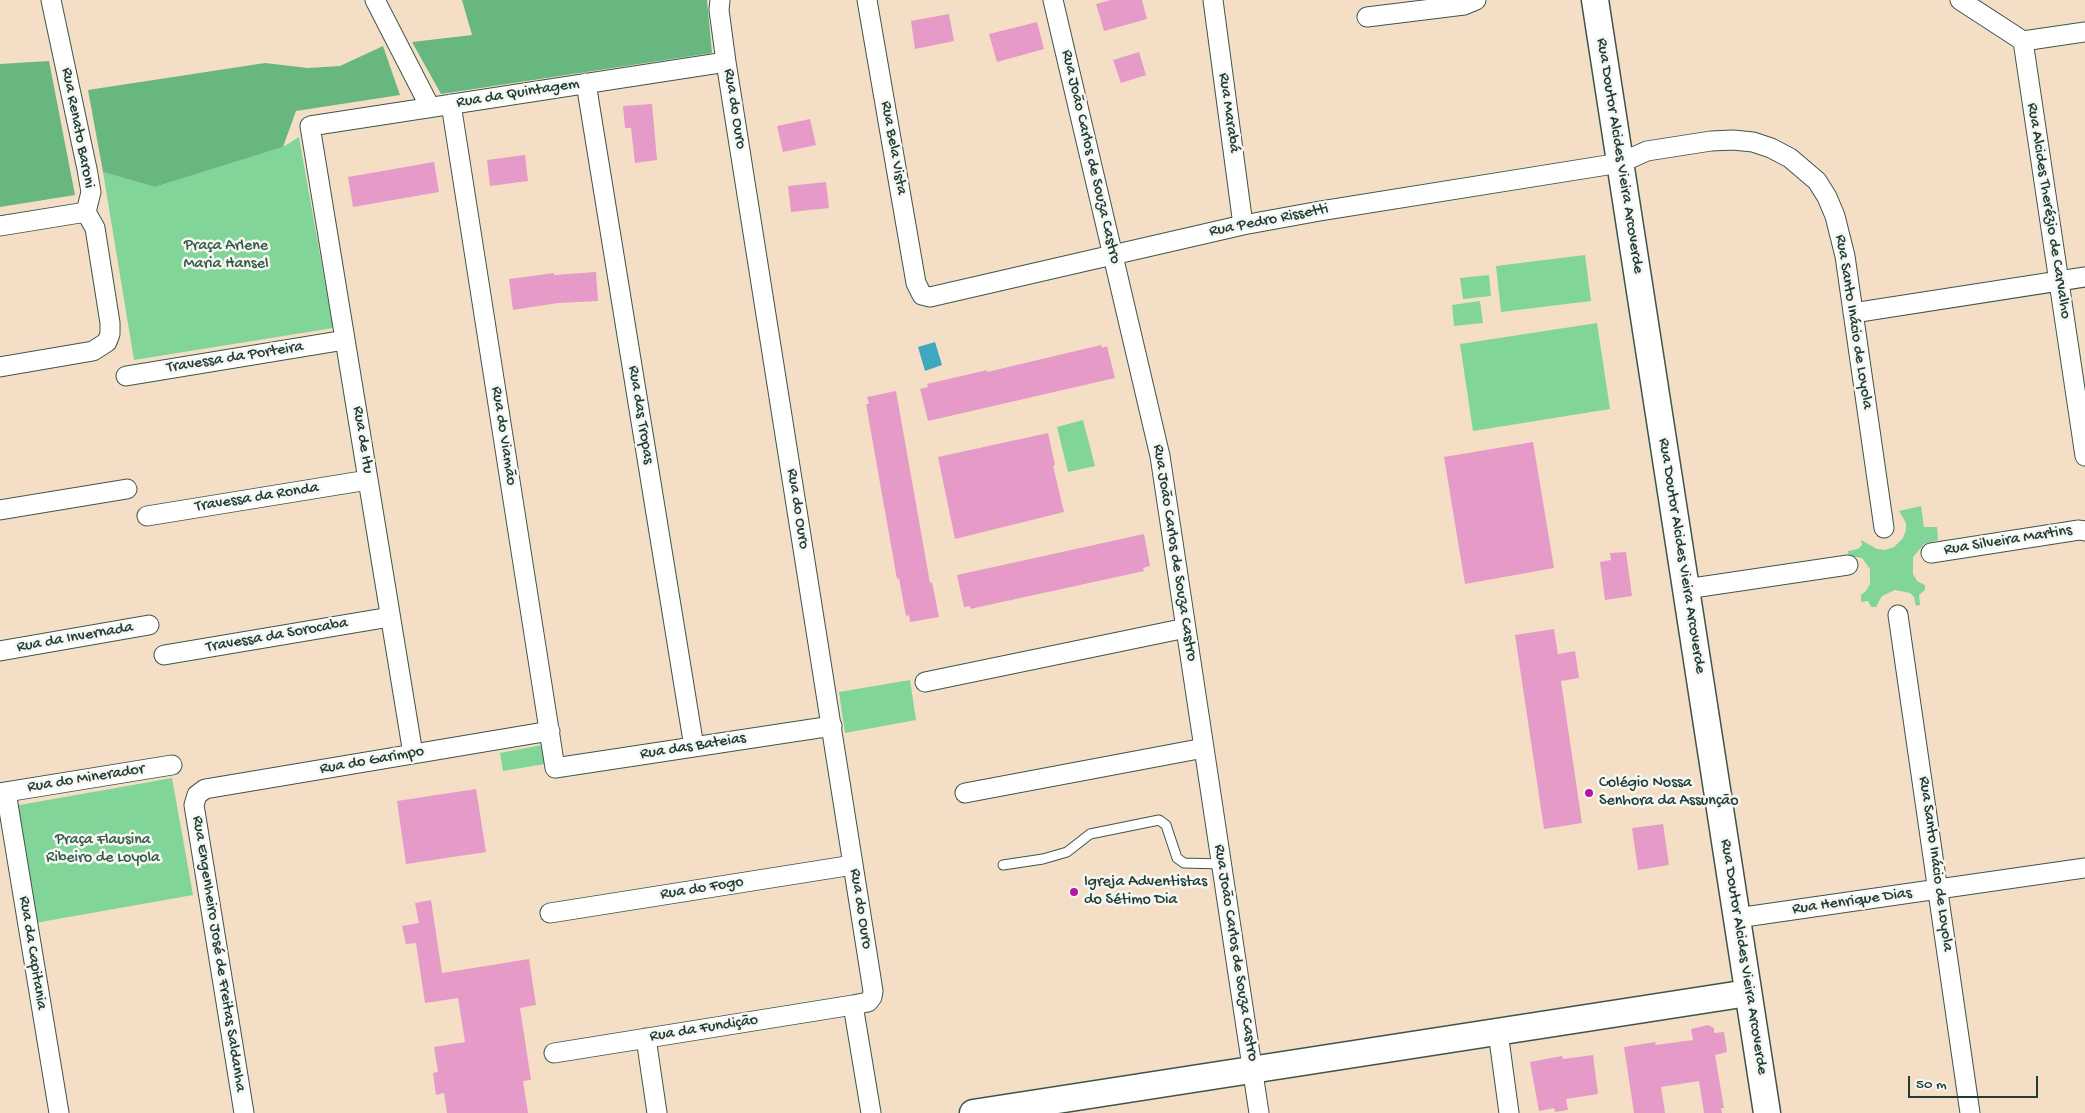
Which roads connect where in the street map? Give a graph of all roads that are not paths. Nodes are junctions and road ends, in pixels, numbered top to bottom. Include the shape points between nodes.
1 (51, 0) edge
2 (374, 0) edge
3 (720, 0) edge
4 (867, 0) edge
5 (1053, 0) edge
6 (1213, 0) edge
7 (1476, 0) edge
8 (1595, 0) edge
9 (1960, 0) edge
10 (1367, 17) dead end
11 (2085, 32) edge
12 (2023, 41) junction
13 (726, 62) junction
14 (586, 83) junction
15 (451, 104) junction
16 (430, 108) junction
17 (310, 126) joint
18 (1620, 163) junction
19 (86, 212) junction
20 (1243, 225) junction
21 (0, 226) edge
22 (1114, 256) junction
23 (2085, 277) edge
24 (2059, 281) junction
25 (922, 295) joint
26 (1853, 313) junction
27 (345, 340) junction
28 (0, 367) edge
29 (126, 376) dead end
30 (2085, 456) edge
31 (368, 480) junction
32 (128, 489) dead end
33 (0, 510) edge
34 (146, 516) dead end
35 (1884, 528) dead end
36 (2085, 531) edge
37 (1931, 553) dead end
38 (1848, 565) dead end
39 (1686, 589) junction
40 (1898, 615) dead end
41 (390, 617) junction
42 (149, 625) dead end
43 (1186, 628) junction
44 (0, 651) edge
45 (164, 656) dead end
46 (925, 682) dead end
47 (832, 726) junction
48 (550, 731) junction
49 (694, 747) junction
50 (1204, 748) junction
51 (413, 754) junction
52 (172, 765) dead end
53 (555, 768) joint
54 (3, 793) edge
55 (965, 793) dead end
56 (197, 795) joint
57 (1222, 864) junction
58 (854, 865) junction
59 (1003, 865) dead end
60 (2085, 868) edge
61 (1938, 889) junction
62 (550, 913) dead end
63 (1737, 918) junction
64 (1748, 993) junction
65 (853, 1005) junction
66 (1498, 1032) junction
67 (646, 1038) junction
68 (554, 1052) dead end
69 (1253, 1070) junction
70 (1042, 1108) edge
71 (59, 1113) edge
72 (244, 1113) edge
73 (657, 1113) edge
74 (870, 1113) edge
75 (974, 1113) edge
76 (1259, 1113) edge
77 (1509, 1113) edge
78 (1767, 1113) edge
79 (1970, 1113) edge

1 - 19 street, Rua Renato Baroni via 90,182
2 - 16 street
3 - 13 street, Rua do Ouro
4 - 25 street, Rua Bela Vista via 916,283
5 - 22 street, Rua João Carlos de Souza Castro
6 - 20 street, Rua Marabá
7 - 10 street via 1464,5
8 - 18 street, Rua Doutor Alcides Vieira Arcoverde
9 - 12 street
11 - 12 street
12 - 24 street, Rua Alcides Therézio de Carvalho
13 - 14 street, Rua da Quintagem
13 - 47 street, Rua do Ouro
14 - 15 street, Rua da Quintagem
14 - 49 street, Rua das Tropas
15 - 16 street, Rua da Quintagem
15 - 48 street, Rua do Viamão
16 - 17 street, Rua da Quintagem
17 - 27 street, Rua de Itu
18 - 20 street, Rua Pedro Rissetti
18 - 26 street, Rua Santo Inácio de Loyola via 1647,151 1733,140 1772,148 1790,158 1817,181 1835,216
18 - 39 street, Rua Doutor Alcides Vieira Arcoverde
19 - 21 street
19 - 28 street, Rua Renato Baroni via 95,228 109,314 107,342 93,351
20 - 22 street, Rua Pedro Rissetti
22 - 25 street, Rua Pedro Rissetti via 935,297
22 - 43 street, Rua João Carlos de Souza Castro via 1160,456
23 - 24 street
24 - 26 street
24 - 30 street, Rua Alcides Therézio de Carvalho
26 - 35 street, Rua Santo Inácio de Loyola
27 - 29 street, Travessa da Porteira
27 - 31 street, Rua de Itu
31 - 34 street, Travessa da Ronda
31 - 41 street, Rua de Itu
32 - 33 street
36 - 37 street, Rua Silveira Martins
38 - 39 street
39 - 63 street, Rua Doutor Alcides Vieira Arcoverde
40 - 61 street, Rua Santo Inácio de Loyola
41 - 45 street, Travessa da Sorocaba
41 - 51 street, Rua de Itu
42 - 44 street, Rua da Invernada
43 - 46 street
43 - 50 street, Rua João Carlos de Souza Castro
47 - 49 street, Rua das Bateias
47 - 58 street, Rua do Ouro
48 - 51 street, Rua do Garimpo
48 - 53 street, Rua do Viamão
49 - 53 street, Rua das Bateias
50 - 55 street
50 - 57 street, Rua João Carlos de Souza Castro
51 - 56 street, Rua do Garimpo via 205,789
52 - 54 street, Rua do Minerador
54 - 71 street, Rua da Capitania
56 - 72 street, Rua Engenheiro José de Freitas Saldanha via 194,805
57 - 59 lane via 1184,863 1177,858 1166,825 1160,820 1090,834 1067,852
57 - 69 street, Rua João Carlos de Souza Castro
58 - 62 street, Rua do Fogo
58 - 65 street, Rua do Ouro via 873,991 868,1002
60 - 61 street, Rua Henrique Dias
61 - 63 street, Rua Henrique Dias
61 - 79 street, Rua Santo Inácio de Loyola
63 - 64 street, Rua Doutor Alcides Vieira Arcoverde
64 - 66 street
64 - 78 street, Rua Doutor Alcides Vieira Arcoverde
65 - 67 street, Rua da Fundição
65 - 74 street
66 - 69 street
66 - 77 street
67 - 68 street, Rua da Fundição
67 - 73 street
69 - 70 street
69 - 76 street, Rua João Carlos de Souza Castro
70 - 75 street

